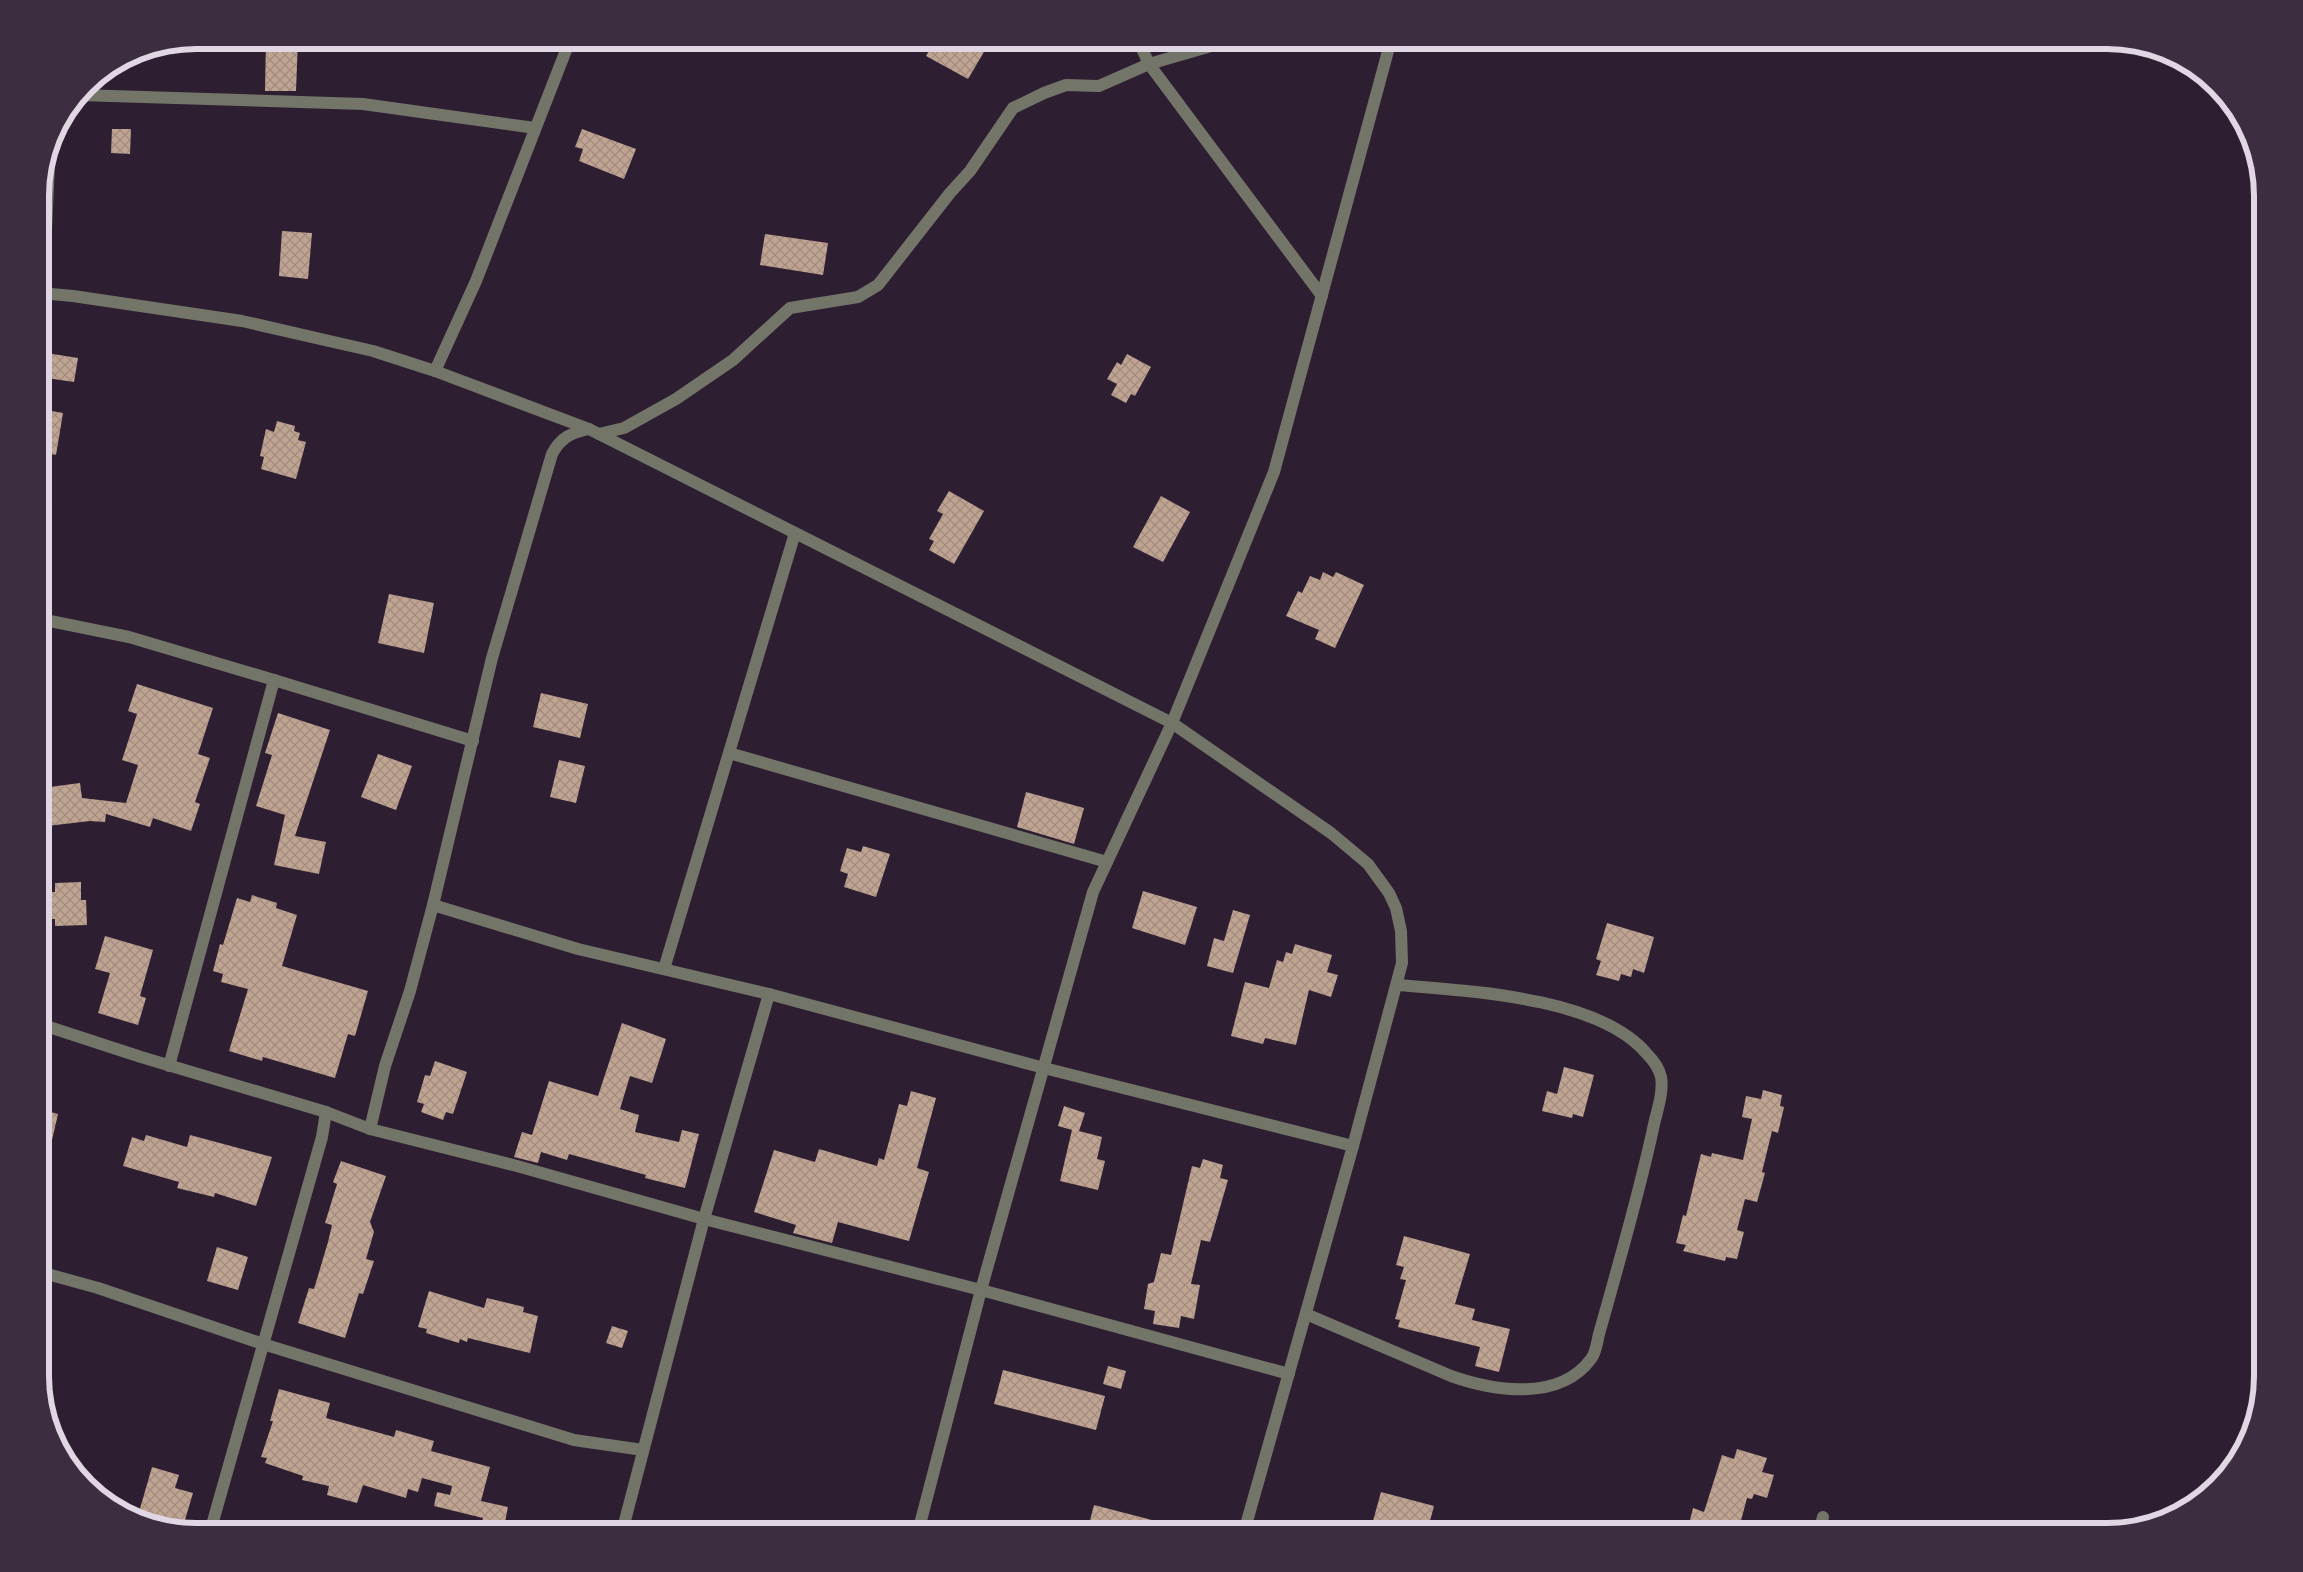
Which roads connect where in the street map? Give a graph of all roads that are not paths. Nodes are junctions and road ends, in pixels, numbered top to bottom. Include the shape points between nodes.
1 (566, 49) edge
2 (1142, 49) edge
3 (1201, 49) edge
4 (1388, 49) edge
5 (1149, 64) junction
6 (89, 95) edge
7 (535, 128) junction
8 (49, 294) edge
9 (1322, 296) junction
10 (435, 371) junction
11 (594, 432) junction
12 (795, 533) junction
13 (49, 621) edge
14 (274, 680) junction
15 (1172, 724) junction
16 (472, 740) junction
17 (728, 753) junction
18 (1107, 862) junction
19 (433, 905) junction
20 (664, 970) junction
21 (1398, 985) junction
22 (769, 994) junction
23 (49, 1027) edge
24 (169, 1066) junction
25 (1044, 1068) junction
26 (326, 1112) junction
27 (370, 1129) junction
28 (1353, 1146) junction
29 (704, 1219) junction
30 (49, 1274) edge
31 (981, 1290) junction
32 (1306, 1314) junction
33 (263, 1344) junction
34 (1289, 1374) junction
35 (643, 1450) junction
36 (1823, 1517) dead end
37 (213, 1523) edge
38 (624, 1523) edge
39 (920, 1523) edge
40 (1247, 1523) edge
41 (1821, 1523) edge

1 - 7 street
2 - 5 street
3 - 5 street
4 - 9 street
5 - 9 street
5 - 11 street via 1099,86 1066,85 1044,92 1013,108 970,170 878,285 858,297 790,308 733,360 676,399 624,428
6 - 7 street via 363,104
7 - 10 street via 476,281
8 - 10 street via 242,321 373,351
9 - 15 street via 1274,472
10 - 11 street
11 - 12 street
11 - 16 street via 570,433 557,444 552,454 515,575
12 - 15 street
12 - 17 street
13 - 14 street via 129,637
14 - 16 street
14 - 24 street
15 - 18 street
15 - 21 street via 1332,833 1368,864 1396,908 1402,963
16 - 19 street
17 - 18 street
17 - 20 street
18 - 25 street via 1093,892
19 - 20 street via 578,949
19 - 27 street via 410,991 385,1066
20 - 22 street
21 - 28 street
21 - 32 street via 1508,996 1574,1011 1622,1031 1641,1046 1658,1070 1661,1091 1645,1164 1597,1342 1592,1358 1576,1375 1538,1388 1508,1389 1474,1384 1451,1376
22 - 25 street
22 - 29 street
23 - 24 street
24 - 26 street
25 - 28 street
25 - 31 street
26 - 27 street
26 - 33 street via 322,1137
27 - 29 street via 517,1166
28 - 32 street
29 - 31 street
29 - 35 street
30 - 33 street
31 - 34 street
31 - 39 street
32 - 34 street
33 - 35 street via 574,1440
33 - 37 street
34 - 40 street
35 - 38 street
36 - 41 street

